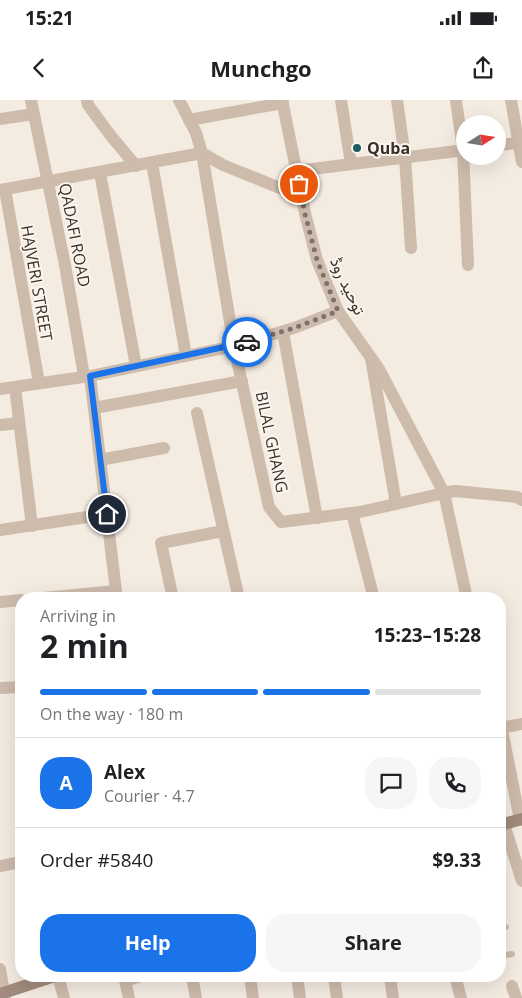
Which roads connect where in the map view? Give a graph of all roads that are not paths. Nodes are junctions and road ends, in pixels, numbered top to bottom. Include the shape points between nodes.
1 (32, 100) edge
2 (87, 100) edge
3 (179, 100) edge
4 (341, 100) edge
5 (397, 100) edge
6 (456, 100) edge
7 (511, 100) edge
8 (282, 101) edge
9 (34, 114) junction
10 (458, 115) edge
11 (0, 119) edge
12 (189, 120) junction
13 (519, 143) junction
14 (506, 145) edge
15 (456, 151) edge
16 (202, 153) junction
17 (406, 157) junction
18 (522, 162) edge
19 (152, 163) junction
20 (351, 164) junction
21 (465, 165) edge
22 (136, 166) junction
23 (296, 171) junction
24 (100, 173) junction
25 (48, 182) junction
26 (2, 190) edge
27 (302, 197) junction
28 (411, 248) dead end
29 (468, 265) dead end
30 (338, 311) junction
31 (283, 332) junction
32 (234, 346) junction
33 (186, 356) junction
34 (371, 358) junction
35 (136, 366) junction
36 (87, 376) junction
37 (242, 381) junction
38 (39, 383) junction
39 (15, 387) junction
40 (0, 389) edge
41 (94, 408) junction
42 (197, 413) dead end
43 (19, 423) junction
44 (0, 425) edge
45 (164, 448) dead end
46 (100, 460) junction
47 (444, 493) junction
48 (522, 500) edge
49 (396, 504) junction
50 (352, 513) junction
51 (107, 514) junction
52 (317, 518) junction
53 (32, 526) junction
54 (0, 530) edge
55 (223, 531) junction
56 (117, 592) edge
57 (172, 592) edge
58 (237, 592) edge
59 (368, 592) edge
60 (465, 592) edge
61 (15, 601) edge
62 (0, 602) edge
63 (15, 687) edge
64 (0, 688) edge
65 (522, 724) edge
66 (506, 725) edge
67 (506, 749) edge
68 (521, 820) edge
69 (506, 824) edge
70 (506, 836) edge
71 (15, 863) edge
72 (0, 866) edge
73 (522, 881) edge
74 (512, 954) dead end
75 (506, 955) edge
76 (0, 969) edge
77 (39, 982) edge
78 (58, 982) edge
79 (126, 982) edge
80 (193, 982) edge
81 (251, 982) edge
82 (298, 982) edge
83 (335, 982) edge
84 (391, 982) edge
85 (457, 982) edge
86 (3, 995) edge
87 (64, 998) edge
88 (130, 998) edge
89 (196, 998) edge
90 (253, 998) edge
91 (300, 998) edge
92 (337, 998) edge
93 (393, 998) edge
94 (461, 998) edge

1 - 9 street, QADAFI ROAD
2 - 22 street
3 - 12 street, BILAL GHANG
4 - 20 street
5 - 17 street
6 - 10 street
7 - 13 street
8 - 12 street
8 - 23 street, توحید روڈ
9 - 11 street
9 - 25 street, QADAFI ROAD
12 - 16 street, BILAL GHANG
13 - 14 street
13 - 18 street
15 - 17 street
16 - 19 street
16 - 27 street
16 - 32 street, BILAL GHANG
17 - 20 street
17 - 28 street
19 - 22 street
19 - 33 street
20 - 23 street
21 - 29 street
22 - 24 street
23 - 27 street, توحید روڈ
24 - 25 street
24 - 35 street
25 - 26 street
25 - 36 street, QADAFI ROAD
26 - 38 street, HAJVERI STREET
27 - 30 street, توحید روڈ via 317,260
30 - 31 street
30 - 34 street, توحید روڈ
31 - 32 street
31 - 52 street
32 - 33 street
32 - 37 street, BILAL GHANG
33 - 35 street
34 - 47 street, توحید روڈ
34 - 49 street
35 - 36 street
36 - 38 street
36 - 41 street, QADAFI ROAD
37 - 41 street
37 - 52 street, BILAL GHANG via 269,507 281,522
38 - 39 street
39 - 40 street
39 - 43 street
41 - 46 street, QADAFI ROAD
42 - 55 street
43 - 44 street
43 - 53 street
45 - 46 street
46 - 51 street, QADAFI ROAD
47 - 48 street, BILAL GHANG via 455,491
47 - 49 street, BILAL GHANG
47 - 60 street, توحید روڈ
49 - 50 street, BILAL GHANG
50 - 52 street, BILAL GHANG
50 - 59 street
51 - 53 street
51 - 56 street, QADAFI ROAD
53 - 54 street
55 - 57 street via 161,543
55 - 58 street
61 - 62 street
63 - 64 street
65 - 66 street
67 - 68 street
68 - 69 main road
70 - 73 street
71 - 72 street
74 - 75 lane
76 - 86 street
77 - 86 main road
78 - 87 street
79 - 88 street
80 - 89 street
81 - 90 street
82 - 91 street
83 - 92 street
84 - 93 street
85 - 94 street

